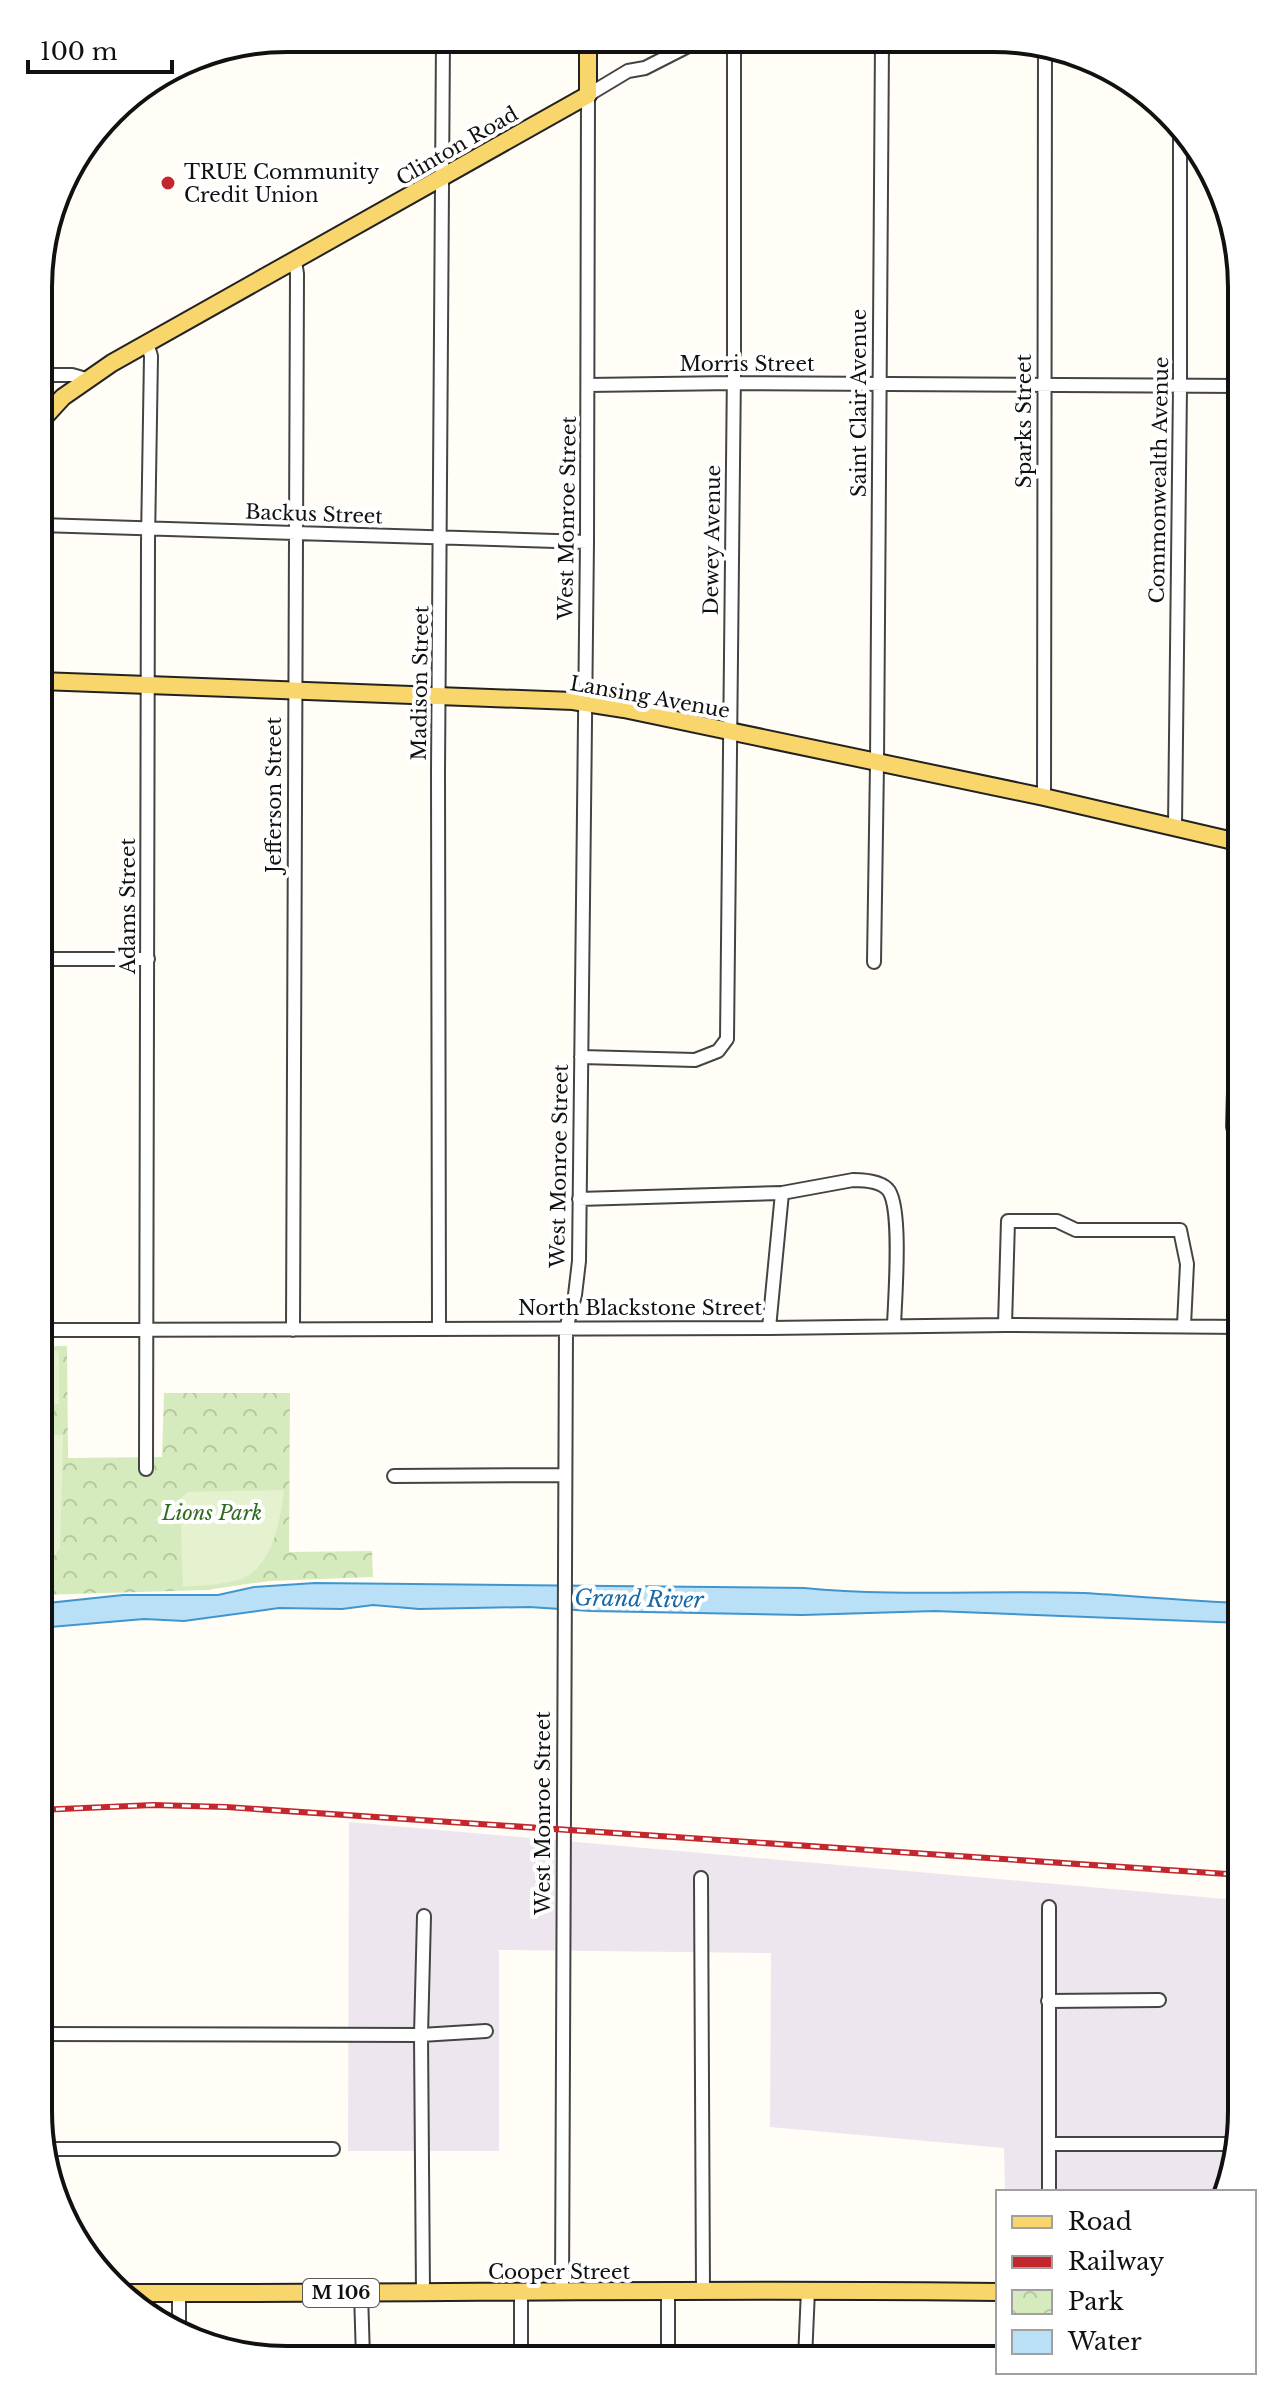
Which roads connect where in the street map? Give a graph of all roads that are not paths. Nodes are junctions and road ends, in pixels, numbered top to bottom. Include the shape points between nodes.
1 (676, 52) edge
2 (734, 52) edge
3 (882, 52) edge
4 (443, 53) edge
5 (588, 53) edge
6 (1045, 58) edge
7 (588, 95) junction
8 (1180, 146) edge
9 (444, 178) junction
10 (295, 261) junction
11 (147, 343) junction
12 (52, 375) edge
13 (86, 379) junction
14 (734, 383) junction
15 (588, 385) junction
16 (879, 385) junction
17 (1045, 386) junction
18 (1228, 386) edge
19 (1180, 387) junction
20 (52, 408) edge
21 (52, 525) edge
22 (148, 528) junction
23 (296, 533) junction
24 (442, 538) junction
25 (587, 542) junction
26 (52, 681) edge
27 (148, 685) junction
28 (294, 692) junction
29 (440, 696) junction
30 (585, 704) junction
31 (730, 731) junction
32 (877, 764) junction
33 (1044, 797) junction
34 (1175, 826) junction
35 (1228, 840) edge
36 (52, 959) edge
37 (148, 959) junction
38 (874, 962) dead end
39 (581, 1057) junction
40 (782, 1193) junction
41 (579, 1199) junction
42 (894, 1325) junction
43 (1005, 1325) junction
44 (1184, 1325) junction
45 (1227, 1326) edge
46 (439, 1328) junction
47 (769, 1328) junction
48 (147, 1329) junction
49 (566, 1329) junction
50 (52, 1330) edge
51 (293, 1330) junction
52 (146, 1469) dead end
53 (565, 1475) junction
54 (394, 1476) dead end
55 (701, 1878) dead end
56 (1049, 1907) dead end
57 (424, 1916) dead end
58 (1159, 2000) dead end
59 (1048, 2001) junction
60 (486, 2031) dead end
61 (52, 2034) edge
62 (421, 2035) junction
63 (1049, 2144) junction
64 (1225, 2144) edge
65 (56, 2149) edge
66 (333, 2149) dead end
67 (1049, 2190) edge
68 (808, 2290) junction
69 (423, 2292) junction
70 (562, 2292) junction
71 (668, 2292) junction
72 (703, 2292) junction
73 (996, 2292) edge
74 (139, 2293) edge
75 (179, 2293) junction
76 (361, 2293) junction
77 (521, 2293) junction
78 (179, 2319) edge
79 (363, 2346) edge
80 (521, 2346) edge
81 (668, 2346) edge
82 (806, 2346) edge

1 - 7 street, Clinton Road via 628,71
2 - 14 street, Dewey Avenue
3 - 16 street, Saint Clair Avenue
4 - 9 street, Madison Street
5 - 7 main road, West Monroe Street
6 - 17 street, Sparks Street
7 - 9 main road, Clinton Road
7 - 15 street, West Monroe Street
8 - 19 street, Commonwealth Avenue
9 - 10 main road, Clinton Road
9 - 24 street, Madison Street
10 - 11 main road, Clinton Road
10 - 23 street, Jefferson Street
11 - 13 main road, Clinton Road
11 - 22 street, Adams Street
12 - 13 street
13 - 20 main road, Clinton Road
14 - 15 street, Morris Street
14 - 16 street, Morris Street
14 - 31 street, Dewey Avenue
15 - 25 street, West Monroe Street
16 - 17 street, Morris Street
16 - 32 street, Saint Clair Avenue
17 - 19 street, Morris Street
17 - 33 street, Sparks Street
18 - 19 street, Morris Street
19 - 34 street, Commonwealth Avenue
21 - 22 street, Backus Street
22 - 23 street, Backus Street
22 - 27 street, Adams Street
23 - 24 street, Backus Street
23 - 28 street, Jefferson Street
24 - 25 street, Backus Street
24 - 29 street, Madison Street
25 - 30 street, West Monroe Street
26 - 27 main road, Lansing Avenue
27 - 28 main road, Lansing Avenue
27 - 37 street, Adams Street
28 - 29 main road, Lansing Avenue
28 - 51 street, Jefferson Street
29 - 30 main road, Lansing Avenue
29 - 46 street, Madison Street
30 - 31 main road, Lansing Avenue
30 - 39 street, West Monroe Street
31 - 32 main road, Lansing Avenue
31 - 39 street, Dewey Avenue via 727,1039 718,1051 695,1060
32 - 33 main road, Lansing Avenue
32 - 38 street, Saint Clair Avenue
33 - 34 main road, Lansing Avenue
34 - 35 main road, Lansing Avenue
36 - 37 street
37 - 48 street, Adams Street
39 - 41 street, West Monroe Street
40 - 41 street
40 - 42 street via 853,1180 873,1182 889,1192 896,1220
40 - 47 street
41 - 49 street, West Monroe Street via 579,1261
42 - 43 street, North Blackstone Street
42 - 47 street, North Blackstone Street
43 - 44 street, North Blackstone Street
43 - 44 street via 1008,1221 1057,1221 1076,1230 1180,1230 1187,1264
44 - 45 street, North Blackstone Street
46 - 49 street, North Blackstone Street
46 - 51 street, North Blackstone Street
47 - 49 street, North Blackstone Street
48 - 50 street, North Blackstone Street
48 - 51 street, North Blackstone Street
48 - 52 street, Adams Street
49 - 53 street, West Monroe Street
53 - 54 street
53 - 70 street, West Monroe Street
55 - 72 street
56 - 59 street
57 - 62 street
58 - 59 street
59 - 63 street
60 - 62 street
61 - 62 street
62 - 69 street
63 - 64 street
63 - 67 street
65 - 66 street
68 - 72 main road, Cooper Street / M 106
68 - 73 main road, Cooper Street / M 106
68 - 82 street
69 - 76 main road, Cooper Street / M 106
69 - 77 main road, Cooper Street / M 106
70 - 71 main road, Cooper Street / M 106
70 - 77 main road, Cooper Street / M 106
71 - 72 main road, Cooper Street / M 106
71 - 81 street
74 - 75 main road, Cooper Street / M 106
75 - 76 main road, Cooper Street / M 106
75 - 78 street
76 - 79 street
77 - 80 street

